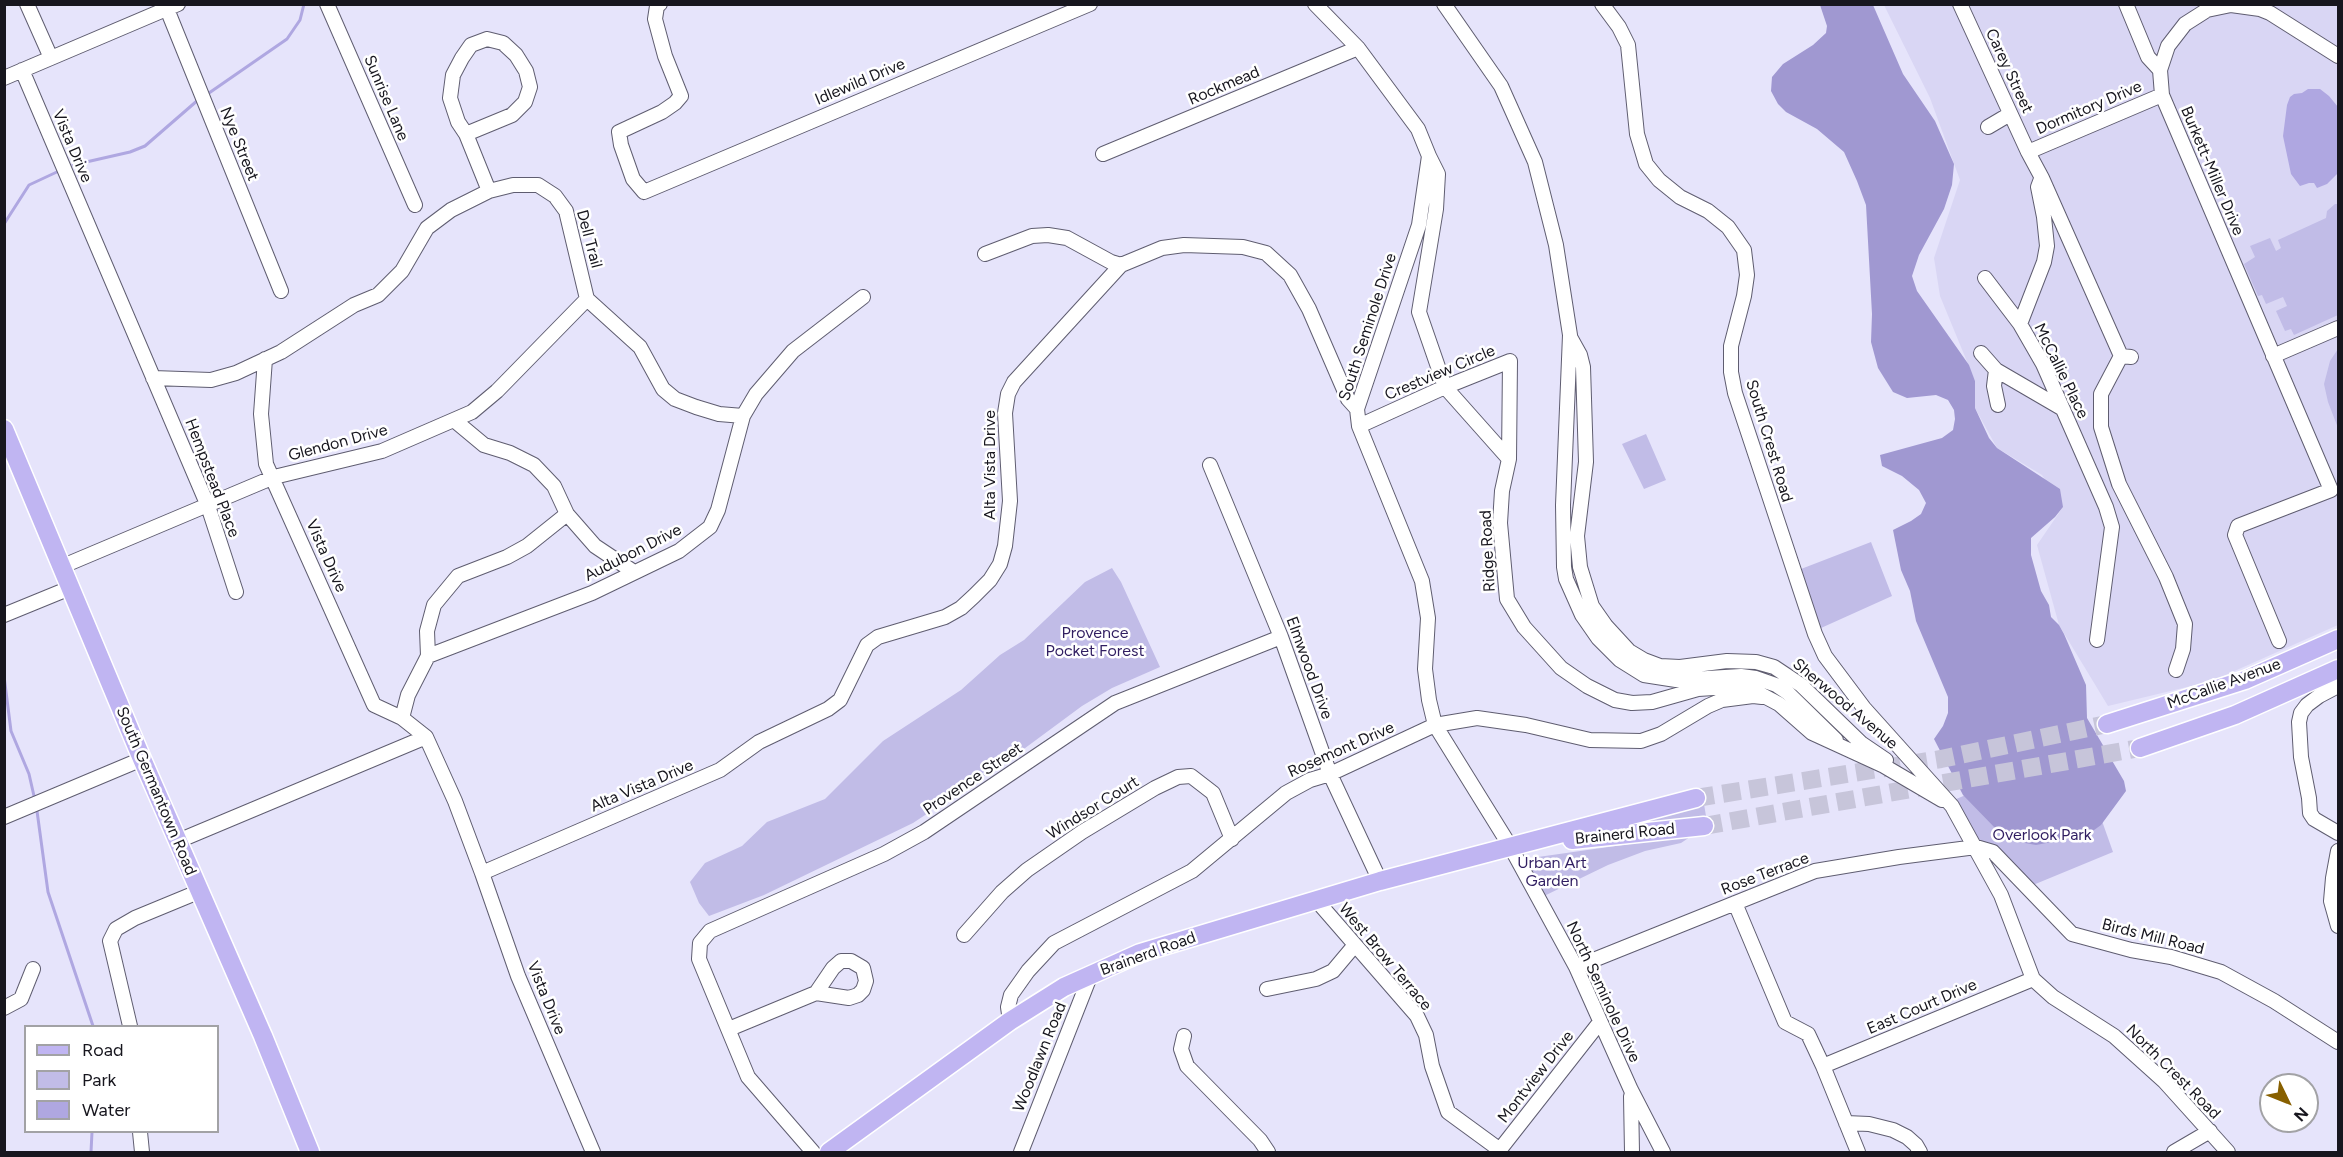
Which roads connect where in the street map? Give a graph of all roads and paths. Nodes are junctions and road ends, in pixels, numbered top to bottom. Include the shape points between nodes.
1 (27, 4) edge
2 (327, 4) edge
3 (660, 4) edge
4 (1090, 4) edge
5 (1315, 4) edge
6 (1444, 4) edge
7 (1602, 4) edge
8 (1960, 4) edge
9 (2126, 4) edge
10 (172, 7) edge
11 (2261, 7) edge
12 (1358, 48) junction
13 (2338, 56) edge
14 (51, 58) junction
15 (22, 70) junction
16 (2160, 70) junction
17 (4, 78) edge
18 (2162, 95) junction
19 (2010, 114) junction
20 (1988, 127) dead end
21 (466, 134) junction
22 (2028, 152) junction
23 (1103, 154) dead end
24 (1428, 156) junction
25 (2042, 178) junction
26 (489, 191) junction
27 (415, 205) dead end
28 (985, 254) dead end
29 (1121, 265) junction
30 (1985, 278) dead end
31 (281, 291) dead end
32 (863, 297) dead end
33 (587, 299) junction
34 (2020, 324) junction
35 (2338, 328) edge
36 (1569, 335) junction
37 (1981, 353) dead end
38 (2273, 356) junction
39 (266, 359) junction
40 (1996, 370) junction
41 (153, 378) junction
42 (1445, 387) junction
43 (1998, 405) dead end
44 (1358, 409) junction
45 (2063, 409) junction
46 (743, 416) junction
47 (454, 420) junction
48 (1359, 426) junction
49 (4, 429) edge
50 (1509, 459) junction
51 (1210, 465) dead end
52 (274, 477) junction
53 (2119, 484) junction
54 (2096, 486) junction
55 (208, 506) junction
56 (567, 514) junction
57 (63, 566) junction
58 (634, 573) junction
59 (70, 588) junction
60 (236, 592) dead end
61 (4, 615) edge
62 (1281, 637) junction
63 (2338, 639) edge
64 (2097, 640) dead end
65 (2280, 641) dead end
66 (428, 656) junction
67 (2292, 659) junction
68 (2338, 669) edge
69 (2176, 670) dead end
70 (2304, 686) junction
71 (2338, 686) edge
72 (1767, 698) junction
73 (402, 718) junction
74 (2107, 724) tunnel mouth
75 (1435, 725) junction
76 (426, 737) junction
77 (1843, 747) junction
78 (2140, 748) tunnel mouth
79 (142, 759) junction
80 (1330, 774) junction
81 (1906, 778) junction
82 (1696, 798) tunnel mouth
83 (1952, 806) junction
84 (4, 816) edge
85 (1704, 825) tunnel mouth
86 (2338, 833) edge
87 (1232, 839) junction
88 (178, 842) junction
89 (1510, 846) junction
90 (1976, 847) junction
91 (2338, 851) edge
92 (483, 873) junction
93 (1380, 881) junction
94 (198, 891) junction
95 (1317, 901) junction
96 (1735, 903) junction
97 (2338, 926) edge
98 (964, 934) dead end
99 (1354, 946) junction
100 (1576, 967) junction
101 (33, 969) dead end
102 (1091, 974) junction
103 (2033, 979) junction
104 (1267, 989) dead end
105 (816, 993) dead end
106 (4, 1008) edge
107 (1011, 1022) junction
108 (1600, 1022) junction
109 (130, 1025) edge
110 (729, 1029) junction
111 (1184, 1036) dead end
112 (2338, 1042) edge
113 (1823, 1066) junction
114 (1631, 1090) junction
115 (1846, 1124) junction
116 (2210, 1131) junction
117 (140, 1133) edge
118 (1499, 1151) edge
119 (142, 1152) edge
120 (310, 1152) edge
121 (593, 1152) edge
122 (813, 1152) edge
123 (829, 1152) edge
124 (1020, 1152) edge
125 (1268, 1152) edge
126 (1632, 1152) edge
127 (1663, 1152) edge
128 (1858, 1152) edge
129 (1920, 1152) edge
130 (2174, 1152) edge
131 (2228, 1152) edge

1 - 14 street
2 - 27 street, Sunrise Lane
3 - 4 street, Idlewild Drive via 655,19 681,96 662,112 619,132 633,179 644,192
5 - 12 street, South Seminole Drive
6 - 36 street, Sherwood Avenue via 1501,86 1535,162 1556,245
7 - 83 street, South Crest Road via 1628,45 1637,135 1646,164 1673,191 1728,227 1744,250 1747,275 1731,346 1731,372 1815,634 1864,708
8 - 19 street, Carey Street
9 - 16 street via 2148,57
10 - 14 street
10 - 31 street, Nye Street
11 - 13 street, Burkett-Miller Drive
11 - 16 street, Burkett-Miller Drive via 2219,6 2195,16 2168,46
12 - 23 street, Rockmead
12 - 24 street, South Seminole Drive via 1418,129
14 - 15 street
15 - 17 street
15 - 41 street, Vista Drive
16 - 18 street, Burkett-Miller Drive
18 - 22 street, Dormitory Drive
18 - 38 street, Burkett-Miller Drive
19 - 20 street
19 - 22 street, Carey Street
21 - 21 street via 512,115 525,102 530,87 526,71 503,43 488,39 471,45 453,75 450,98
21 - 26 street
22 - 25 street
24 - 42 street via 1438,174 1436,209 1419,312
24 - 44 street, South Seminole Drive via 1419,225
25 - 34 street via 2038,188 2047,246
25 - 53 street via 2126,357 2101,394 2101,427
26 - 33 street, Dell Trail via 513,185 538,185 555,196 566,211
26 - 39 street, Dell Trail via 451,210 427,228 402,272 378,295 354,305
28 - 29 street via 1032,236 1048,235 1067,238
29 - 44 street, Alta Vista Drive via 1162,248 1184,245 1243,247 1266,253 1290,275 1348,399
29 - 92 street, Alta Vista Drive via 1014,382 1008,394 1005,412 1010,501 1005,546 1000,564 974,596 945,617 878,637 867,645 840,700 759,742 720,770
30 - 34 street, McCallie Place
32 - 46 street, Audubon Drive via 793,351 756,394
33 - 46 street via 640,347 663,389 675,399 719,414
33 - 47 street, Glendon Drive via 497,391 472,412
34 - 45 street, McCallie Place
35 - 38 street
36 - 77 street, Sherwood Avenue via 1564,567 1590,627 1620,660 1644,675 1676,680 1741,676 1776,685
36 - 81 street, Sherwood Avenue via 1583,367 1586,462 1577,536 1580,567 1592,606 1606,626 1629,651 1660,666 1727,661 1774,667 1801,685 1861,743
37 - 40 street
38 - 65 street, Burkett-Miller Drive via 2331,490 2238,526 2235,535
39 - 41 street via 211,380
39 - 52 street, Vista Drive via 261,414 266,464
40 - 43 street
40 - 45 street
41 - 55 street, Hempstead Place
42 - 48 street, Crestview Circle
42 - 50 street
42 - 50 street, Crestview Circle via 1510,361
44 - 48 street, South Seminole Drive
45 - 54 street, McCallie Place
46 - 58 street, Audubon Drive via 710,527 679,551
47 - 52 street, Glendon Drive via 382,451
47 - 56 street via 484,445 534,465 554,486
48 - 75 street, South Seminole Drive via 1422,581 1428,618 1425,669
49 - 57 main road, South Germantown Road
50 - 72 street, Ridge Road via 1500,523 1507,599 1524,627 1561,668 1615,700 1632,703 1652,702 1698,689 1745,687
51 - 62 street, Elmwood Drive
52 - 55 street, Glendon Drive
52 - 73 street, Vista Drive via 374,705
53 - 54 street
53 - 69 street via 2166,576 2185,624
54 - 64 street, McCallie Place via 2112,527
55 - 57 street, Glendon Drive
55 - 60 street, Hempstead Place
56 - 58 street via 595,546
56 - 66 street via 507,557 459,576 434,605 427,631
57 - 59 main road, South Germantown Road
58 - 66 street, Audubon Drive
59 - 61 street
59 - 79 main road, South Germantown Road
62 - 80 street, Elmwood Drive
62 - 110 street, Provence Street via 1115,703 924,832 884,854 710,931 700,943 699,959
63 - 67 main road, McCallie Avenue
66 - 73 street via 408,694
67 - 70 main road
67 - 74 main road, McCallie Avenue via 2245,680
68 - 70 main road, McCallie Avenue
70 - 78 main road, McCallie Avenue
71 - 86 street via 2307,705 2299,722 2310,813
72 - 75 street, Rosemont Drive via 1722,700 1641,741 1590,740 1526,724 1477,718
72 - 77 street, Ridge Road via 1812,733
73 - 76 street, Vista Drive
75 - 80 street, Rosemont Drive
75 - 89 street, South Seminole Drive
76 - 88 street
76 - 92 street, Vista Drive
77 - 81 street, Ridge Road
79 - 84 street
79 - 88 main road, South Germantown Road
80 - 87 street, Rosemont Drive via 1281,796
80 - 93 street, Elmwood Drive
81 - 83 street, Ridge Road
82 - 89 main road, Brainerd Road
83 - 90 street, South Crest Road
85 - 89 main road, Brainerd Road
87 - 98 street, Windsor Court via 1213,793 1191,776 1178,777 1082,832 1028,870
87 - 107 street, Rosemont Drive via 1192,871 1054,943 1011,995
88 - 94 main road, South Germantown Road
89 - 93 main road, Brainerd Road
89 - 100 street, North Seminole Drive
90 - 96 street, Rose Terrace via 1816,871
90 - 103 street, North Crest Road via 2001,896
90 - 112 street, Birds Mill Road via 1993,852 2072,934 2221,972
91 - 97 street via 2331,901
92 - 121 street, Vista Drive via 518,976
93 - 95 main road, Brainerd Road
94 - 109 street via 135,918 116,930 110,941
94 - 120 main road, South Germantown Road
95 - 99 street, West Brow Terrace
95 - 102 main road, Brainerd Road via 1140,953
96 - 100 street, Rose Terrace
96 - 113 street via 1785,1022 1808,1034
99 - 104 street via 1333,971 1316,979
99 - 118 street, West Brow Terrace via 1416,1016 1426,1035 1448,1112
100 - 108 street, North Seminole Drive
101 - 106 street via 21,999
102 - 107 main road, Brainerd Road
102 - 124 street, Woodlawn Road
103 - 113 street, East Court Drive
103 - 116 street, North Crest Road via 2053,997 2114,1036
105 - 110 street
107 - 123 main road, Brainerd Road
108 - 114 street, North Seminole Drive
108 - 118 street, Montview Drive
110 - 122 street via 748,1077
111 - 125 street via 1181,1049 1187,1066
113 - 115 street
114 - 126 street
114 - 127 street, North Seminole Drive
115 - 128 street
115 - 129 street via 1893,1130
116 - 130 street
116 - 131 street, North Crest Road
117 - 119 street

